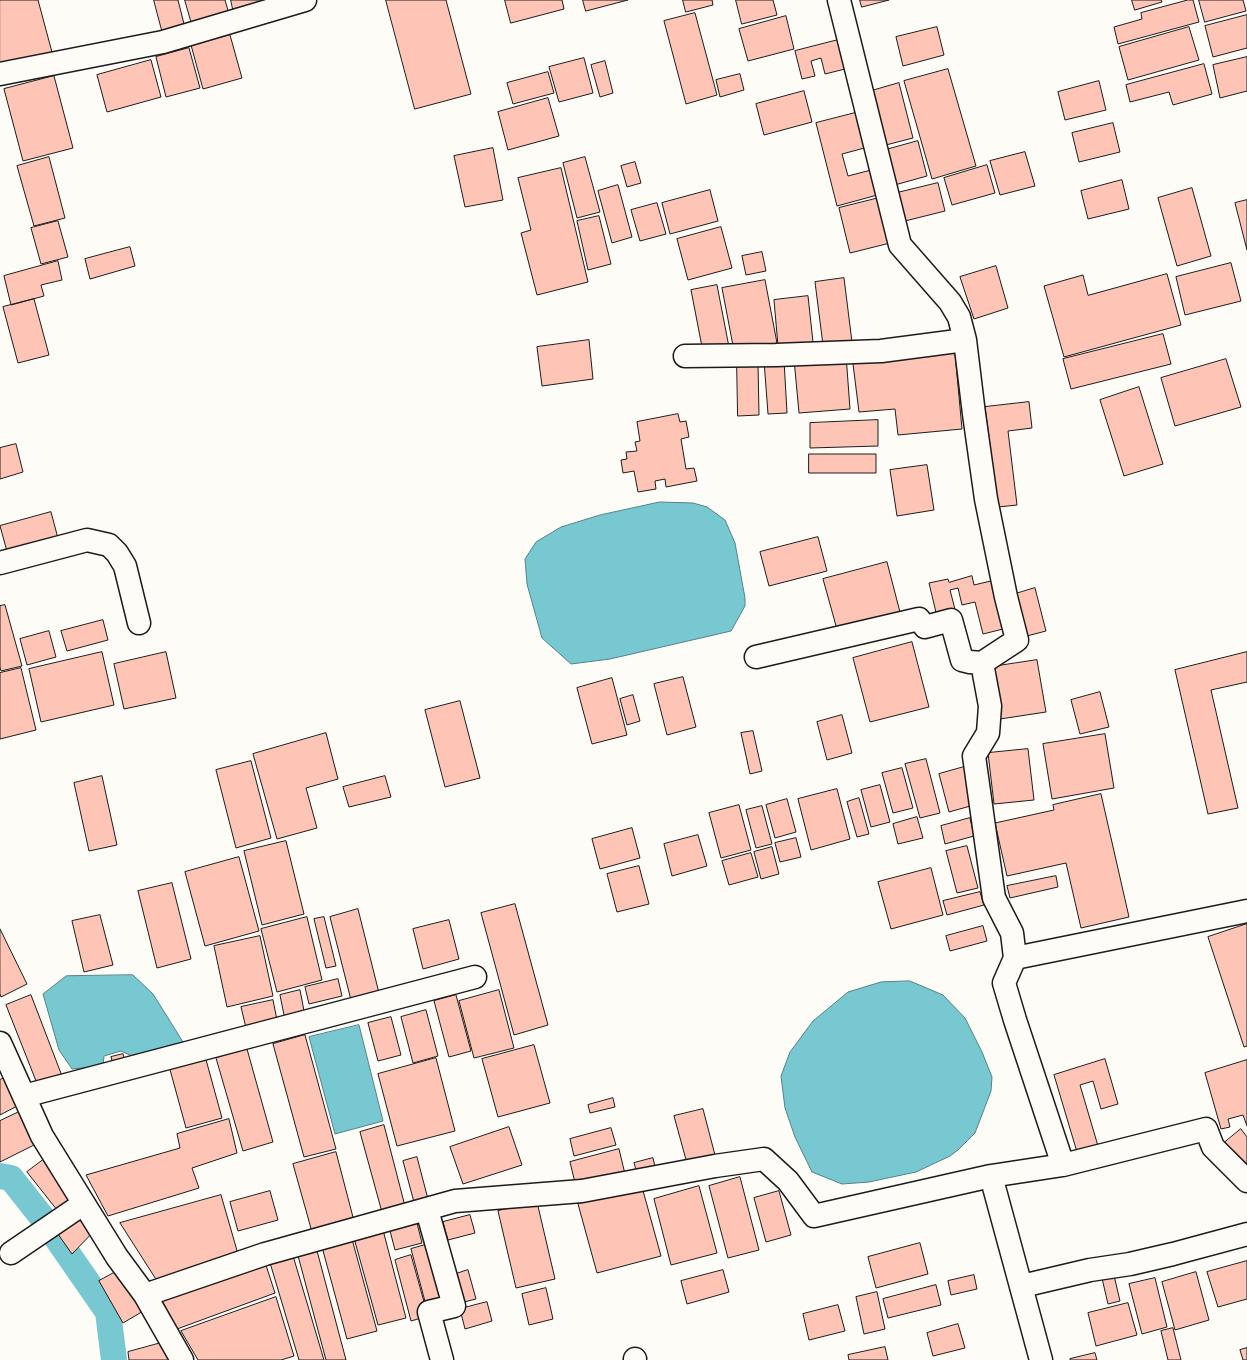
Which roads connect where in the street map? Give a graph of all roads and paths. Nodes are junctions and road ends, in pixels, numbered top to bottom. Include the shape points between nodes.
1 (306, 0) edge
2 (839, 0) edge
3 (0, 74) edge
4 (965, 340) junction
5 (685, 356) dead end
6 (0, 562) edge
7 (139, 623) dead end
8 (756, 657) dead end
9 (982, 663) junction
10 (1247, 911) edge
11 (1015, 958) junction
12 (475, 977) dead end
13 (0, 1043) edge
14 (24, 1096) junction
15 (1063, 1165) junction
16 (991, 1176) junction
17 (1247, 1181) edge
18 (74, 1210) junction
19 (426, 1210) junction
20 (1247, 1234) edge
21 (11, 1253) dead end
22 (1022, 1286) junction
23 (145, 1295) junction
24 (182, 1360) edge
25 (442, 1360) edge
26 (1041, 1360) edge

1 - 3 street via 162,42
2 - 4 street via 900,246 950,302 959,317
4 - 5 street via 882,351
4 - 9 street via 986,499 1017,640
6 - 7 street via 87,540 109,545 125,566
8 - 9 street via 919,619 925,627 950,620 962,660
9 - 11 street via 990,706 988,733 974,756 994,898 1012,933
10 - 11 street
11 - 15 street via 1004,983
12 - 14 street
13 - 14 street
14 - 18 street
15 - 16 street
15 - 17 street via 1206,1129 1213,1147
16 - 19 street via 814,1216 788,1181 764,1159 582,1191 454,1201
16 - 22 street
18 - 21 street
18 - 23 street via 117,1257
19 - 23 street via 265,1254
19 - 25 street via 454,1306 429,1312
20 - 22 street via 1130,1264 1090,1270
22 - 26 street
23 - 24 street

